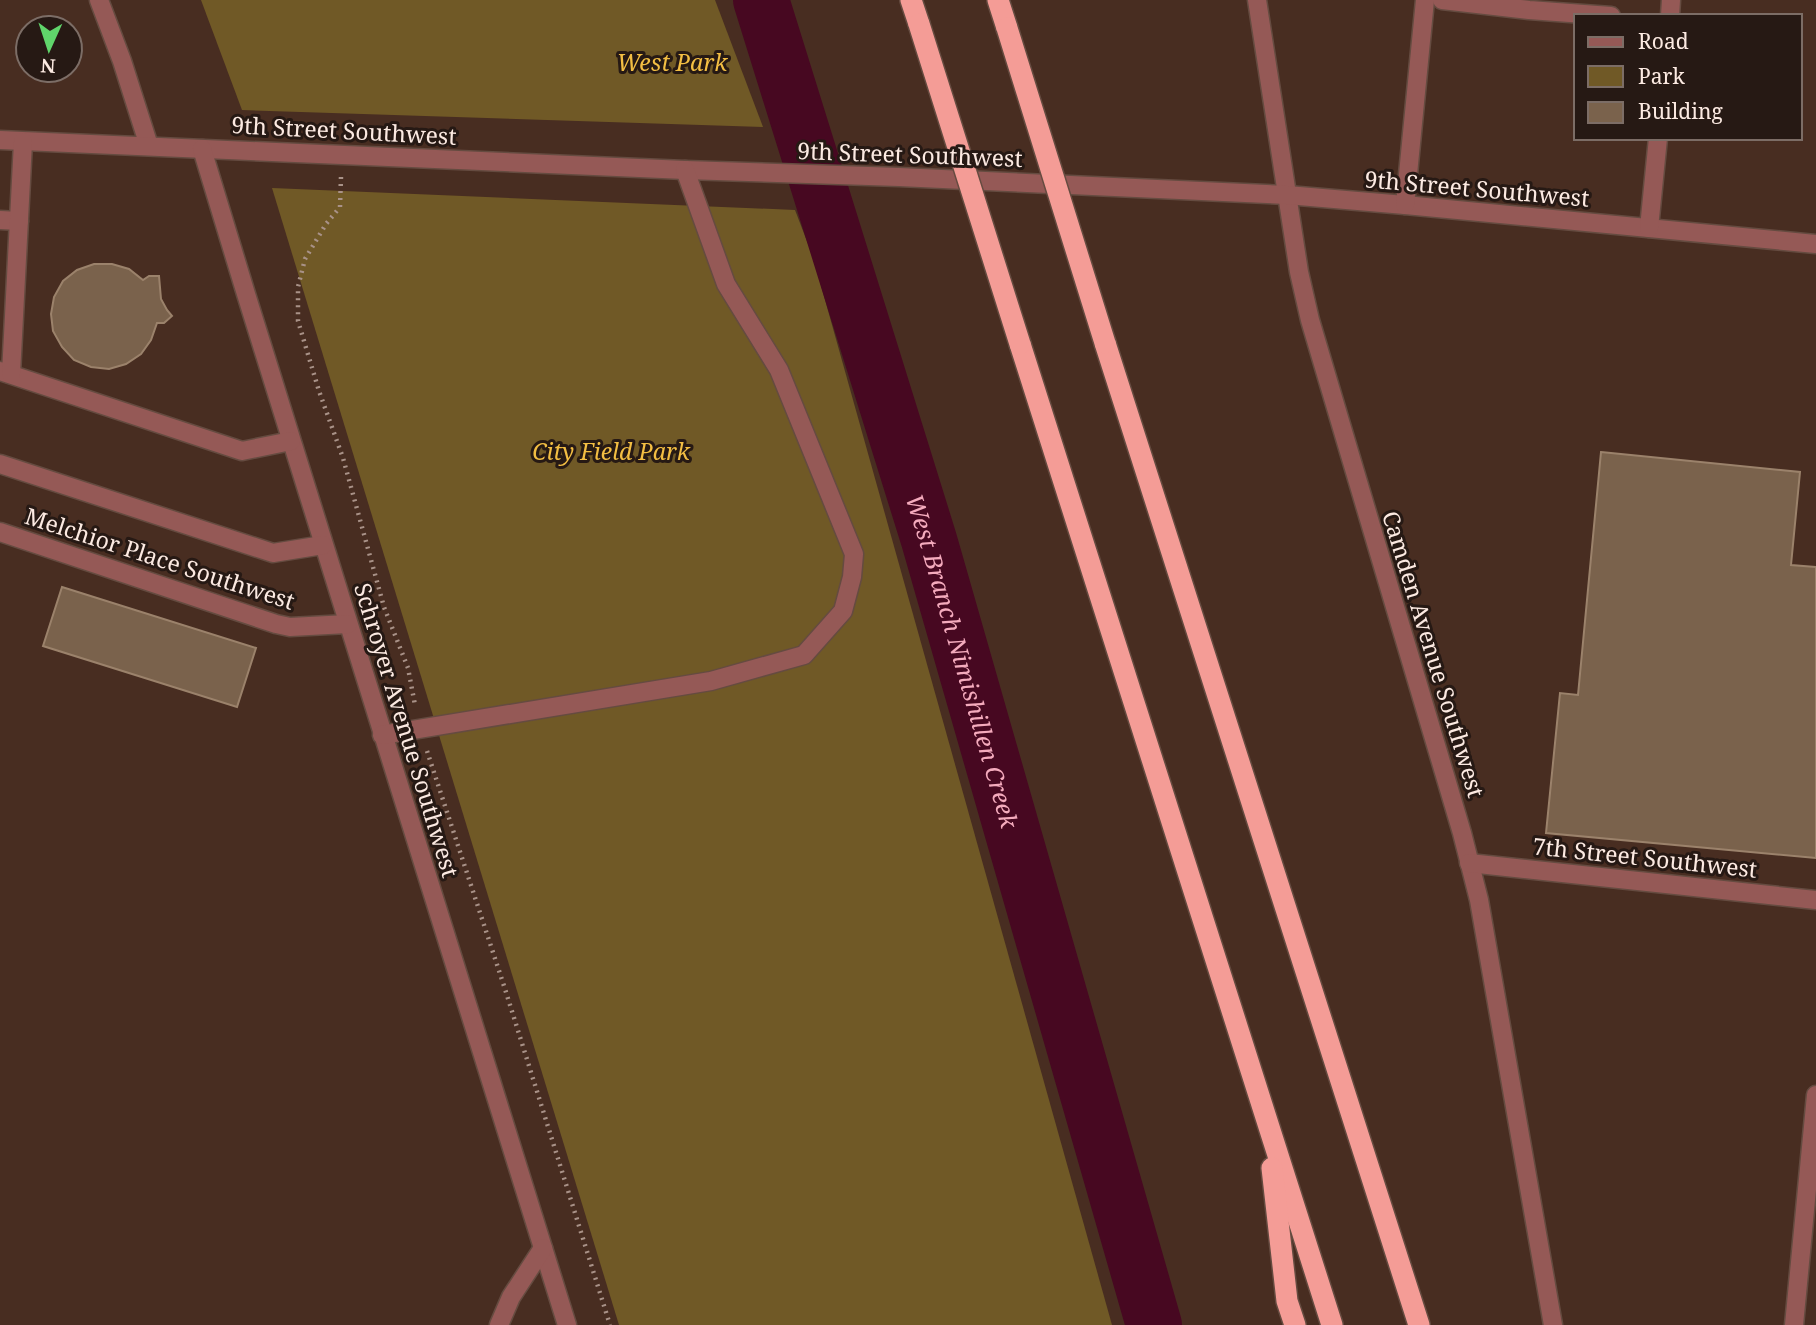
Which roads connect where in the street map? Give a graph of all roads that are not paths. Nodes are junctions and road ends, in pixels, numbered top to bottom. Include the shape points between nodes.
1 (99, 0) edge
2 (911, 0) edge
3 (998, 0) edge
4 (1256, 0) edge
5 (1425, 0) edge
6 (1443, 0) edge
7 (1584, 14) edge
8 (1658, 140) edge
9 (0, 141) edge
10 (23, 142) junction
11 (149, 146) junction
12 (202, 149) junction
13 (685, 170) junction
14 (1287, 195) junction
15 (1405, 205) junction
16 (0, 220) edge
17 (19, 221) junction
18 (1649, 228) junction
19 (1816, 244) edge
20 (5, 373) edge
21 (291, 441) junction
22 (0, 464) edge
23 (0, 532) edge
24 (323, 545) junction
25 (348, 624) junction
26 (382, 735) junction
27 (1469, 863) junction
28 (1816, 901) edge
29 (1816, 1095) edge
30 (1266, 1121) junction
31 (543, 1248) junction
32 (499, 1325) edge
33 (567, 1325) edge
34 (1295, 1325) edge
35 (1332, 1325) edge
36 (1419, 1325) edge
37 (1553, 1325) edge
38 (1794, 1325) edge

1 - 11 street
2 - 30 highway, bridge
3 - 36 highway, bridge
4 - 14 street, Camden Avenue Southwest
5 - 15 street
6 - 7 street
8 - 18 street
9 - 10 street, 9th Street Southwest
10 - 11 street, 9th Street Southwest
10 - 17 street
11 - 12 street, 9th Street Southwest
12 - 13 street, 9th Street Southwest
12 - 21 street, Schroyer Avenue Southwest
13 - 14 street, 9th Street Southwest
13 - 26 street via 726,284 779,370 854,554 843,611 804,655 724,677
14 - 15 street, 9th Street Southwest
14 - 27 street, Camden Avenue Southwest via 1310,320
15 - 18 street, 9th Street Southwest
16 - 17 street
17 - 20 street
18 - 19 street, 9th Street Southwest
20 - 21 street via 243,451
21 - 24 street, Schroyer Avenue Southwest
22 - 24 street via 273,553
23 - 25 street, Melchior Place Southwest via 276,624
24 - 25 street, Schroyer Avenue Southwest
25 - 26 street, Schroyer Avenue Southwest
26 - 31 street, Schroyer Avenue Southwest
27 - 28 street, 7th Street Southwest
27 - 37 street, Camden Avenue Southwest
29 - 38 street
30 - 34 highway via 1287,1301
30 - 35 highway
31 - 32 street
31 - 33 street, Schroyer Avenue Southwest

